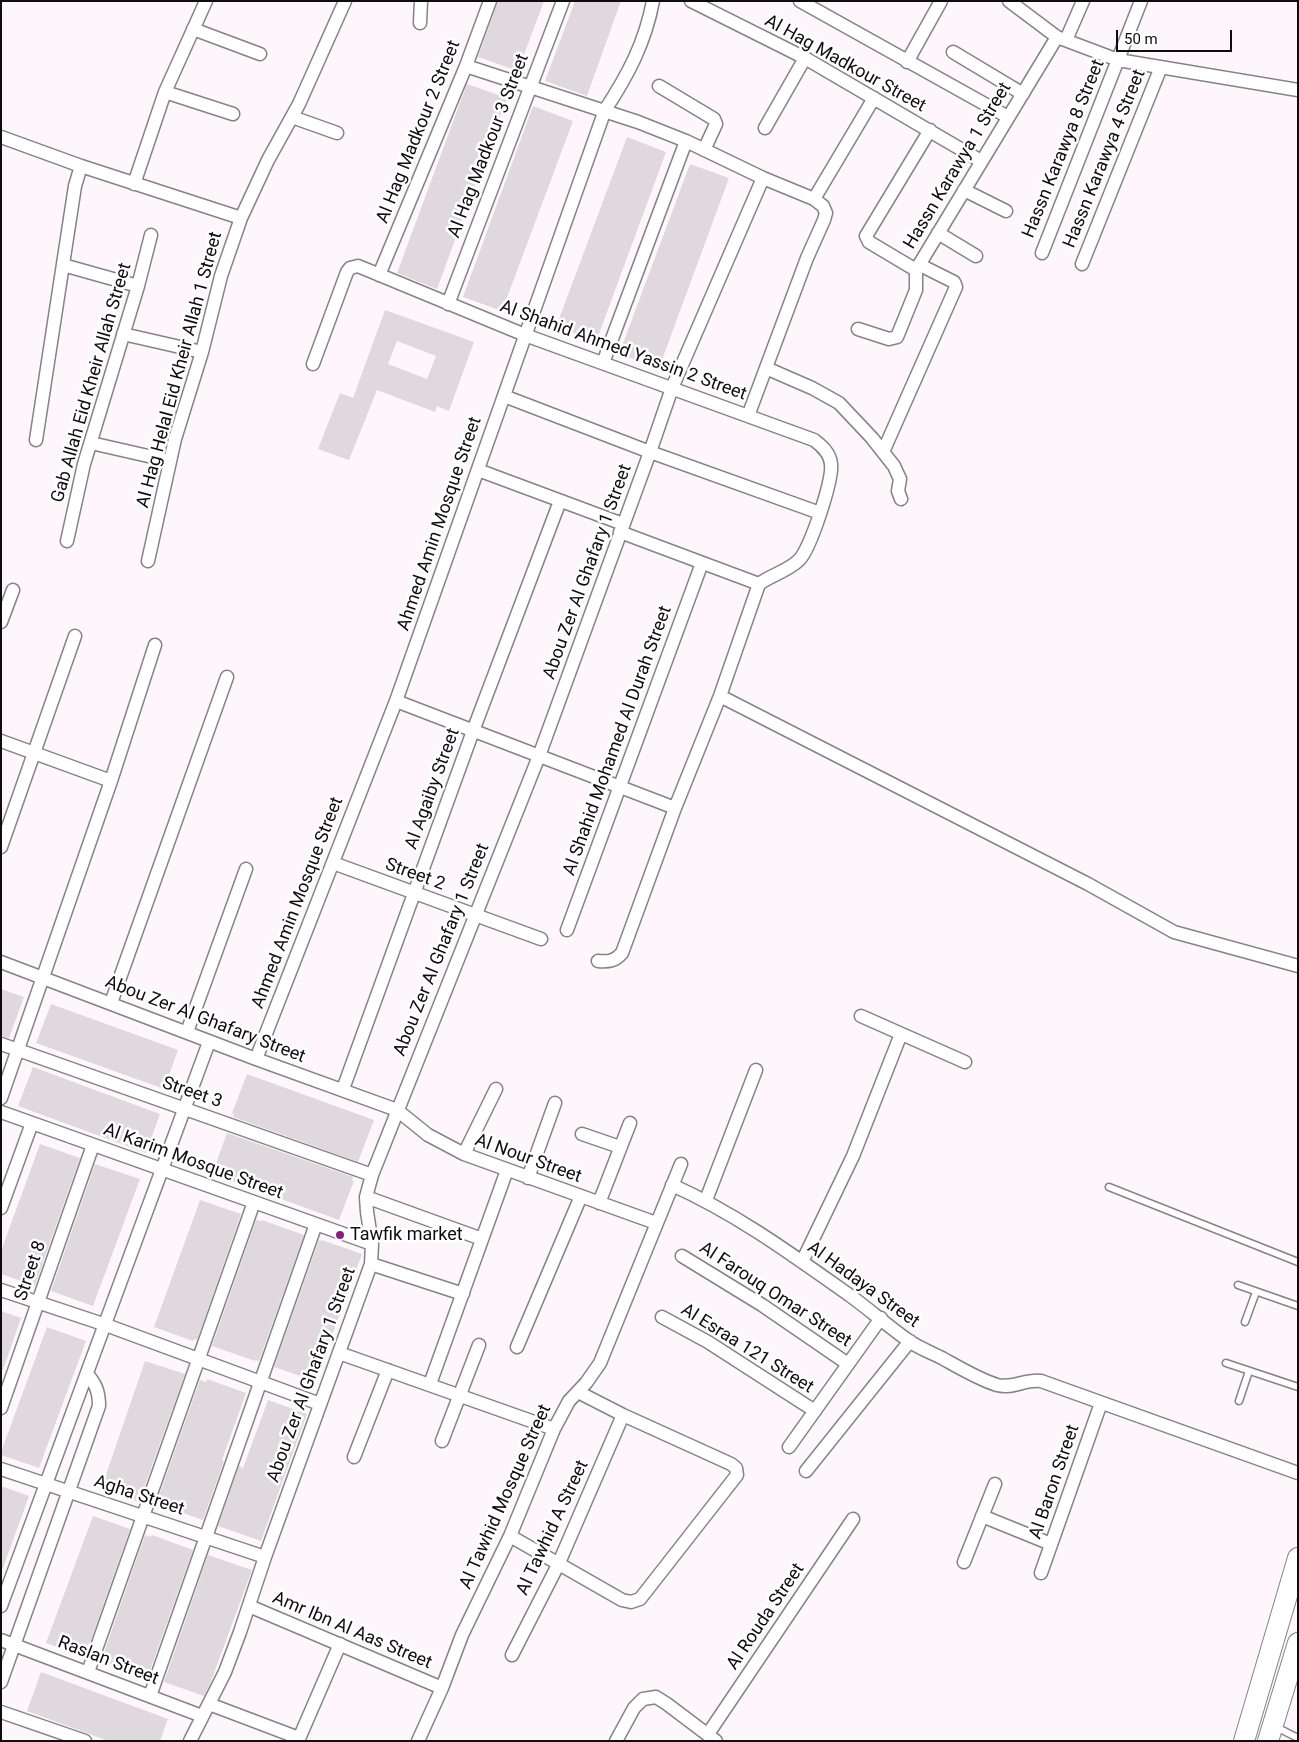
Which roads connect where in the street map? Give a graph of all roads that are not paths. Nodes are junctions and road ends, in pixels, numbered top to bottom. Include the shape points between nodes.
1 (206, 1) edge
2 (345, 1) edge
3 (421, 1) edge
4 (490, 1) edge
5 (563, 1) edge
6 (654, 1) edge
7 (691, 1) edge
8 (800, 1) edge
9 (941, 1) edge
10 (1009, 1) edge
11 (1083, 1) edge
12 (1141, 1) edge
13 (822, 7) edge
14 (420, 23) dead end
15 (193, 30) junction
16 (1062, 39) junction
17 (953, 52) dead end
18 (260, 54) dead end
19 (805, 58) junction
20 (1118, 60) junction
21 (907, 62) junction
22 (466, 66) junction
23 (1161, 66) junction
24 (530, 86) junction
25 (659, 86) dead end
26 (1298, 90) edge
27 (165, 92) junction
28 (1022, 94) junction
29 (874, 98) junction
30 (605, 110) junction
31 (233, 114) dead end
32 (292, 117) junction
33 (1008, 117) junction
34 (765, 128) dead end
35 (930, 130) junction
36 (337, 133) dead end
37 (1, 137) edge
38 (686, 141) junction
39 (704, 150) junction
40 (981, 161) junction
41 (81, 166) junction
42 (763, 178) junction
43 (134, 184) junction
44 (964, 190) junction
45 (814, 199) junction
46 (1006, 211) dead end
47 (241, 218) junction
48 (938, 233) junction
49 (151, 235) dead end
50 (1042, 253) dead end
51 (976, 256) dead end
52 (1082, 264) dead end
53 (63, 266) junction
54 (918, 267) junction
55 (378, 275) junction
56 (138, 286) junction
57 (448, 304) junction
58 (858, 330) dead end
59 (123, 334) junction
60 (525, 335) junction
61 (202, 352) junction
62 (604, 363) junction
63 (313, 364) dead end
64 (766, 368) junction
65 (672, 388) junction
66 (504, 396) junction
67 (748, 416) junction
68 (36, 440) dead end
69 (91, 443) junction
70 (650, 452) junction
71 (883, 452) junction
72 (170, 461) junction
73 (478, 470) junction
74 (902, 499) dead end
75 (560, 501) junction
76 (820, 513) junction
77 (622, 528) junction
78 (67, 541) dead end
79 (148, 561) dead end
80 (702, 563) junction
81 (759, 584) junction
82 (13, 590) dead end
83 (1, 622) edge
84 (75, 636) dead end
85 (155, 646) dead end
86 (227, 677) dead end
87 (720, 696) junction
88 (396, 701) junction
89 (473, 731) junction
90 (1, 741) edge
91 (34, 753) junction
92 (539, 756) junction
93 (111, 781) junction
94 (620, 788) junction
95 (674, 808) junction
96 (1, 848) edge
97 (333, 863) junction
98 (246, 869) dead end
99 (414, 893) junction
100 (475, 915) junction
101 (567, 930) dead end
102 (541, 940) dead end
103 (598, 961) dead end
104 (1, 962) edge
105 (1298, 966) edge
106 (42, 978) junction
107 (111, 1003) junction
108 (861, 1016) dead end
109 (186, 1032) junction
110 (901, 1034) junction
111 (209, 1042) junction
112 (1, 1044) edge
113 (17, 1050) junction
114 (256, 1059) junction
115 (965, 1062) dead end
116 (756, 1070) dead end
117 (343, 1089) junction
118 (496, 1089) dead end
119 (1, 1098) edge
120 (555, 1103) dead end
121 (185, 1109) junction
122 (397, 1110) junction
123 (1, 1112) edge
124 (32, 1123) junction
125 (630, 1123) dead end
126 (582, 1134) dead end
127 (94, 1145) junction
128 (620, 1147) junction
129 (464, 1154) junction
130 (680, 1164) dead end
131 (162, 1170) junction
132 (507, 1170) junction
133 (372, 1175) junction
134 (528, 1178) junction
135 (672, 1184) junction
136 (1109, 1187) dead end
137 (581, 1196) junction
138 (366, 1197) junction
139 (706, 1200) junction
140 (254, 1202) junction
141 (599, 1202) junction
142 (1, 1208) edge
143 (656, 1223) junction
144 (316, 1224) junction
145 (482, 1239) junction
146 (372, 1244) junction
147 (682, 1256) dead end
148 (802, 1262) junction
149 (1298, 1262) edge
150 (372, 1264) junction
151 (1238, 1286) dead end
152 (1, 1290) edge
153 (1256, 1292) junction
154 (463, 1294) junction
155 (38, 1302) junction
156 (1298, 1306) edge
157 (662, 1317) dead end
158 (881, 1318) junction
159 (1245, 1322) dead end
160 (106, 1325) junction
161 (910, 1341) junction
162 (479, 1346) dead end
163 (517, 1347) dead end
164 (339, 1353) junction
165 (198, 1359) junction
166 (1226, 1363) dead end
167 (848, 1364) junction
168 (388, 1370) junction
169 (1248, 1370) junction
170 (87, 1374) junction
171 (261, 1382) junction
172 (430, 1384) junction
173 (1298, 1387) edge
174 (578, 1392) junction
175 (460, 1395) junction
176 (1239, 1402) dead end
177 (1101, 1403) junction
178 (320, 1404) junction
179 (1, 1408) edge
180 (815, 1411) junction
181 (623, 1415) junction
182 (554, 1429) junction
183 (442, 1441) dead end
184 (789, 1447) dead end
185 (354, 1457) dead end
186 (1, 1470) edge
187 (806, 1471) dead end
188 (1298, 1473) edge
189 (45, 1484) junction
190 (995, 1484) dead end
191 (69, 1492) junction
192 (142, 1516) junction
193 (982, 1516) junction
194 (853, 1519) dead end
195 (510, 1536) junction
196 (207, 1537) junction
197 (1052, 1544) junction
198 (265, 1557) junction
199 (1298, 1558) edge
200 (964, 1562) dead end
201 (558, 1565) junction
202 (1041, 1573) dead end
203 (1, 1606) edge
204 (249, 1606) junction
205 (1, 1640) edge
206 (1298, 1643) edge
207 (14, 1644) junction
208 (340, 1644) junction
209 (512, 1655) dead end
210 (88, 1672) junction
211 (1, 1681) edge
212 (442, 1688) junction
213 (150, 1696) junction
214 (209, 1704) junction
215 (1, 1712) edge
216 (202, 1716) junction
217 (1250, 1720) junction
218 (1270, 1733) edge
219 (712, 1737) edge
220 (1298, 1738) edge
221 (299, 1739) edge
222 (85, 1741) edge
223 (190, 1741) edge
224 (418, 1741) edge
225 (616, 1741) edge
226 (1244, 1741) edge

1 - 15 street
2 - 32 street, Al Hag Helal Eid Kheir Allah 1 Street
3 - 14 street
4 - 22 street, Al Hag Madkour 2 Street
5 - 24 street, Al Hag Madkour 3 Street
6 - 30 street, Ahmed Amin Mosque Street via 636,58
7 - 19 street, Al Hag Madkour Street
8 - 13 street
9 - 21 street
10 - 16 street
11 - 16 street, Hassn Karawya 1 Street
12 - 20 street, Hassn Karawya 8 Street
13 - 21 street
15 - 18 street
15 - 27 street
16 - 20 street
16 - 28 street, Hassn Karawya 1 Street
17 - 28 street
19 - 29 street, Al Hag Madkour Street
19 - 34 street
20 - 23 street
20 - 50 street, Hassn Karawya 8 Street
21 - 33 street
22 - 24 street
22 - 55 street, Al Hag Madkour 2 Street
23 - 26 street
23 - 52 street, Hassn Karawya 4 Street
24 - 30 street
24 - 57 street, Al Hag Madkour 3 Street
25 - 39 street via 714,119 716,124
27 - 31 street
27 - 43 street
28 - 33 street, Hassn Karawya 1 Street
29 - 35 street, Al Hag Madkour Street
29 - 45 street
30 - 38 street
30 - 60 street, Ahmed Amin Mosque Street
32 - 36 street
32 - 47 street, Al Hag Helal Eid Kheir Allah 1 Street
33 - 40 street, Hassn Karawya 1 Street
35 - 40 street, Al Hag Madkour Street
35 - 54 street via 866,236 869,242
37 - 41 street
38 - 39 street
38 - 62 street
39 - 42 street
40 - 44 street, Hassn Karawya 1 Street
41 - 43 street
41 - 53 street
42 - 45 street
42 - 65 street, Abou Zer Al Ghafary 1 Street
43 - 47 street
44 - 46 street
44 - 48 street, Hassn Karawya 1 Street
45 - 64 street via 826,213
47 - 61 street, Al Hag Helal Eid Kheir Allah 1 Street via 221,276
48 - 51 street
48 - 54 street, Hassn Karawya 1 Street
49 - 56 street, Gab Allah Eid Kheir Allah Street
53 - 56 street
53 - 68 street
54 - 58 street, Hassn Karawya 1 Street via 916,290 897,337 889,339
54 - 71 street via 954,282 956,288
55 - 57 street, Al Shahid Ahmed Yassin 2 Street
55 - 63 street, Al Shahid Ahmed Yassin 2 Street via 358,266 350,268
56 - 59 street, Gab Allah Eid Kheir Allah Street
57 - 60 street, Al Shahid Ahmed Yassin 2 Street
59 - 61 street
59 - 69 street, Gab Allah Eid Kheir Allah Street
60 - 62 street, Al Shahid Ahmed Yassin 2 Street
60 - 66 street, Ahmed Amin Mosque Street
61 - 72 street, Al Hag Helal Eid Kheir Allah 1 Street
62 - 65 street, Al Shahid Ahmed Yassin 2 Street
64 - 67 street
64 - 71 street via 839,403
65 - 67 street, Al Shahid Ahmed Yassin 2 Street
65 - 70 street, Abou Zer Al Ghafary 1 Street
66 - 70 street
66 - 73 street, Ahmed Amin Mosque Street
67 - 76 street, Al Shahid Ahmed Yassin 2 Street via 814,440 826,450 831,464
69 - 72 street
69 - 78 street, Gab Allah Eid Kheir Allah Street
70 - 76 street
70 - 77 street, Abou Zer Al Ghafary 1 Street
71 - 74 street via 900,479 898,491
72 - 79 street, Al Hag Helal Eid Kheir Allah 1 Street
73 - 75 street
73 - 88 street, Ahmed Amin Mosque Street
75 - 77 street
75 - 89 street, Al Agaiby Street
76 - 81 street, Al Shahid Ahmed Yassin 2 Street via 799,560
77 - 80 street
77 - 92 street, Abou Zer Al Ghafary 1 Street
80 - 81 street
80 - 94 street, Al Shahid Mohamed Al Durah Street
81 - 87 street
82 - 83 street
84 - 91 street
85 - 93 street
86 - 107 street
87 - 95 street
87 - 105 street via 1174,932
88 - 89 street
88 - 97 street, Ahmed Amin Mosque Street
89 - 92 street
89 - 99 street, Al Agaiby Street
90 - 91 street
91 - 93 street
91 - 96 street
92 - 94 street
92 - 100 street, Abou Zer Al Ghafary 1 Street
93 - 106 street
94 - 95 street
94 - 101 street, Al Shahid Mohamed Al Durah Street
95 - 103 street via 622,953 616,960
97 - 99 street, Street 2
97 - 114 street, Ahmed Amin Mosque Street
98 - 109 street
99 - 100 street, Street 2
99 - 117 street, Al Agaiby Street
100 - 102 street, Street 2
100 - 122 street, Abou Zer Al Ghafary 1 Street
104 - 106 street, Abou Zer Al Ghafary Street
106 - 107 street, Abou Zer Al Ghafary Street
106 - 113 street
107 - 109 street, Abou Zer Al Ghafary Street
108 - 110 street
109 - 111 street, Abou Zer Al Ghafary Street
110 - 115 street
110 - 148 street via 853,1156
111 - 114 street, Abou Zer Al Ghafary Street
111 - 121 street
112 - 113 street, Street 3
113 - 119 street
113 - 121 street, Street 3
114 - 117 street, Abou Zer Al Ghafary Street
116 - 139 street
117 - 122 street, Abou Zer Al Ghafary Street
118 - 129 street
120 - 134 street
121 - 131 street
121 - 133 street, Street 3
122 - 129 street, Al Nour Street via 428,1135
122 - 133 street, Abou Zer Al Ghafary 1 Street
123 - 124 street, Al Karim Mosque Street
124 - 127 street, Al Karim Mosque Street
124 - 142 street
125 - 128 street
126 - 128 street
127 - 131 street, Al Karim Mosque Street
127 - 155 street, Street 8
128 - 141 street
129 - 132 street, Al Nour Street
130 - 135 street, Al Tawhid Mosque Street
131 - 140 street, Al Karim Mosque Street
131 - 160 street
132 - 134 street, Al Nour Street
132 - 145 street
133 - 138 street, Abou Zer Al Ghafary 1 Street
134 - 137 street, Al Nour Street
135 - 139 street, Al Hadaya Street
135 - 143 street, Al Tawhid Mosque Street
136 - 149 lane
137 - 141 street, Al Nour Street
137 - 163 street
138 - 145 street
138 - 146 street, Abou Zer Al Ghafary 1 Street
139 - 148 street, Al Hadaya Street
140 - 144 street, Al Karim Mosque Street
140 - 165 street
141 - 143 street, Al Nour Street
143 - 174 street, Al Tawhid Mosque Street via 600,1363
144 - 146 street, Al Karim Mosque Street
144 - 171 street
145 - 154 street
146 - 150 street, Abou Zer Al Ghafary 1 Street
147 - 167 street, Al Farouq Omar Street via 762,1305
148 - 158 street, Al Hadaya Street
150 - 154 street
150 - 164 street, Abou Zer Al Ghafary 1 Street
151 - 153 lane
152 - 155 street
153 - 156 lane
153 - 159 lane
154 - 172 street
155 - 160 street
155 - 179 street, Street 8
157 - 180 street, Al Esraa 121 Street via 708,1342
158 - 161 street, Al Hadaya Street
158 - 167 street
160 - 165 street
160 - 170 street
161 - 177 street, Al Hadaya Street via 999,1386 1041,1381
161 - 187 street
162 - 175 street
164 - 168 street
164 - 178 street, Abou Zer Al Ghafary 1 Street
165 - 171 street
165 - 192 street
166 - 169 lane
167 - 180 street
168 - 172 street
168 - 185 street
169 - 173 lane
169 - 176 lane
170 - 189 street
170 - 191 street via 99,1393 99,1406
171 - 178 street
171 - 196 street
172 - 175 street
174 - 181 street
174 - 182 street, Al Tawhid Mosque Street via 569,1401
175 - 182 street
175 - 183 street
177 - 188 street
177 - 197 street, Al Baron Street
178 - 198 street, Abou Zer Al Ghafary 1 Street
180 - 184 street
181 - 201 street, Al Tawhid A Street
181 - 201 street via 731,1464 737,1475 640,1599 622,1600
182 - 195 street, Al Tawhid Mosque Street
186 - 189 street, Agha Street
189 - 191 street, Agha Street
189 - 203 street
190 - 193 street
191 - 192 street, Agha Street
191 - 207 street
192 - 196 street, Agha Street
192 - 210 street
193 - 197 street
193 - 200 street
194 - 219 street, Al Rouda Street
195 - 201 street
195 - 212 street, Al Tawhid Mosque Street via 462,1635
196 - 198 street, Agha Street
196 - 213 street
197 - 202 street, Al Baron Street
198 - 204 street, Abou Zer Al Ghafary 1 Street
199 - 217 main road
201 - 209 street, Al Tawhid A Street
204 - 208 street, Amr Ibn Al Aas Street
204 - 214 street, Abou Zer Al Ghafary 1 Street via 225,1672
205 - 207 street, Raslan Street
206 - 218 main road
207 - 210 street, Raslan Street
207 - 211 street
208 - 212 street, Amr Ibn Al Aas Street
208 - 221 street
210 - 213 street, Raslan Street
212 - 224 street, Al Tawhid Mosque Street
213 - 216 street, Raslan Street
214 - 216 street, Abou Zer Al Ghafary 1 Street
214 - 221 street
215 - 222 street
216 - 223 street, Abou Zer Al Ghafary 1 Street
217 - 218 main road
217 - 226 main road
218 - 220 lane
219 - 225 street via 656,1697 643,1699 634,1708

